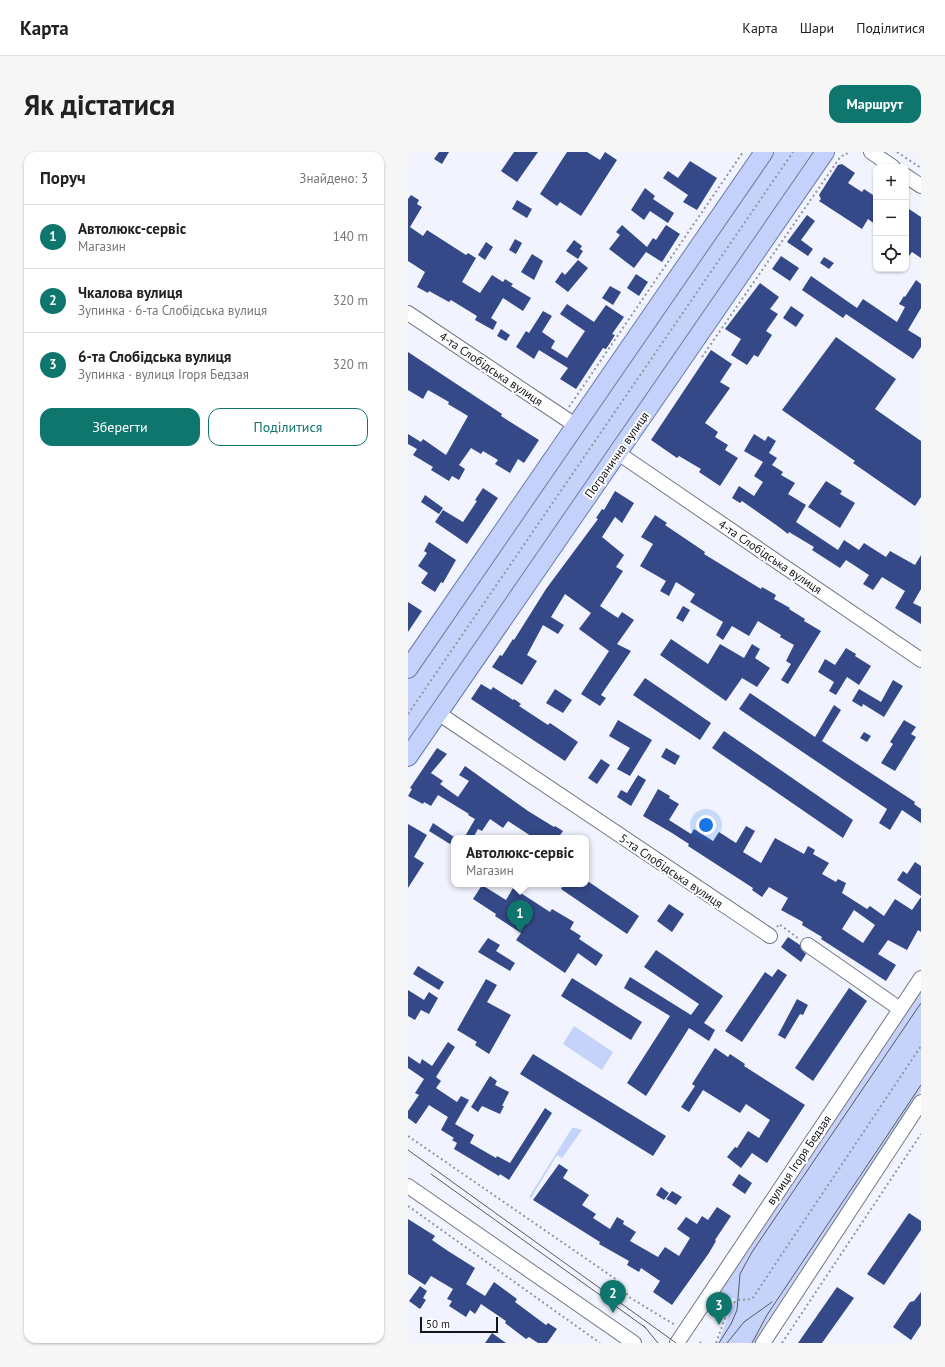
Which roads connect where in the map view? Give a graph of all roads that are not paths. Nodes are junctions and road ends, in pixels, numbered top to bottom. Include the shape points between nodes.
1 (764, 152) edge
2 (825, 152) edge
3 (871, 152) edge
4 (889, 164) edge
5 (909, 178) edge
6 (921, 186) edge
7 (408, 312) edge
8 (568, 421) junction
9 (618, 453) junction
10 (921, 660) edge
11 (408, 669) edge
12 (438, 713) junction
13 (408, 757) edge
14 (770, 936) road end
15 (808, 945) road end
16 (921, 978) edge
17 (900, 1009) junction
18 (921, 1102) edge
19 (408, 1186) edge
20 (634, 1343) edge
21 (676, 1343) edge
22 (763, 1343) edge

1 - 8 main road
2 - 9 main road, Погранична вулиця
3 - 4 street
5 - 6 street
7 - 8 street, 4-та Слобідська вулиця
8 - 11 main road
9 - 10 street, 4-та Слобідська вулиця
9 - 12 main road, Погранична вулиця
12 - 13 main road, Погранична вулиця
12 - 14 street, 5-та Слобідська вулиця
15 - 17 street
16 - 17 street, вулиця Ігоря Бедзая
17 - 21 street, вулиця Ігоря Бедзая
18 - 22 street
19 - 20 street

